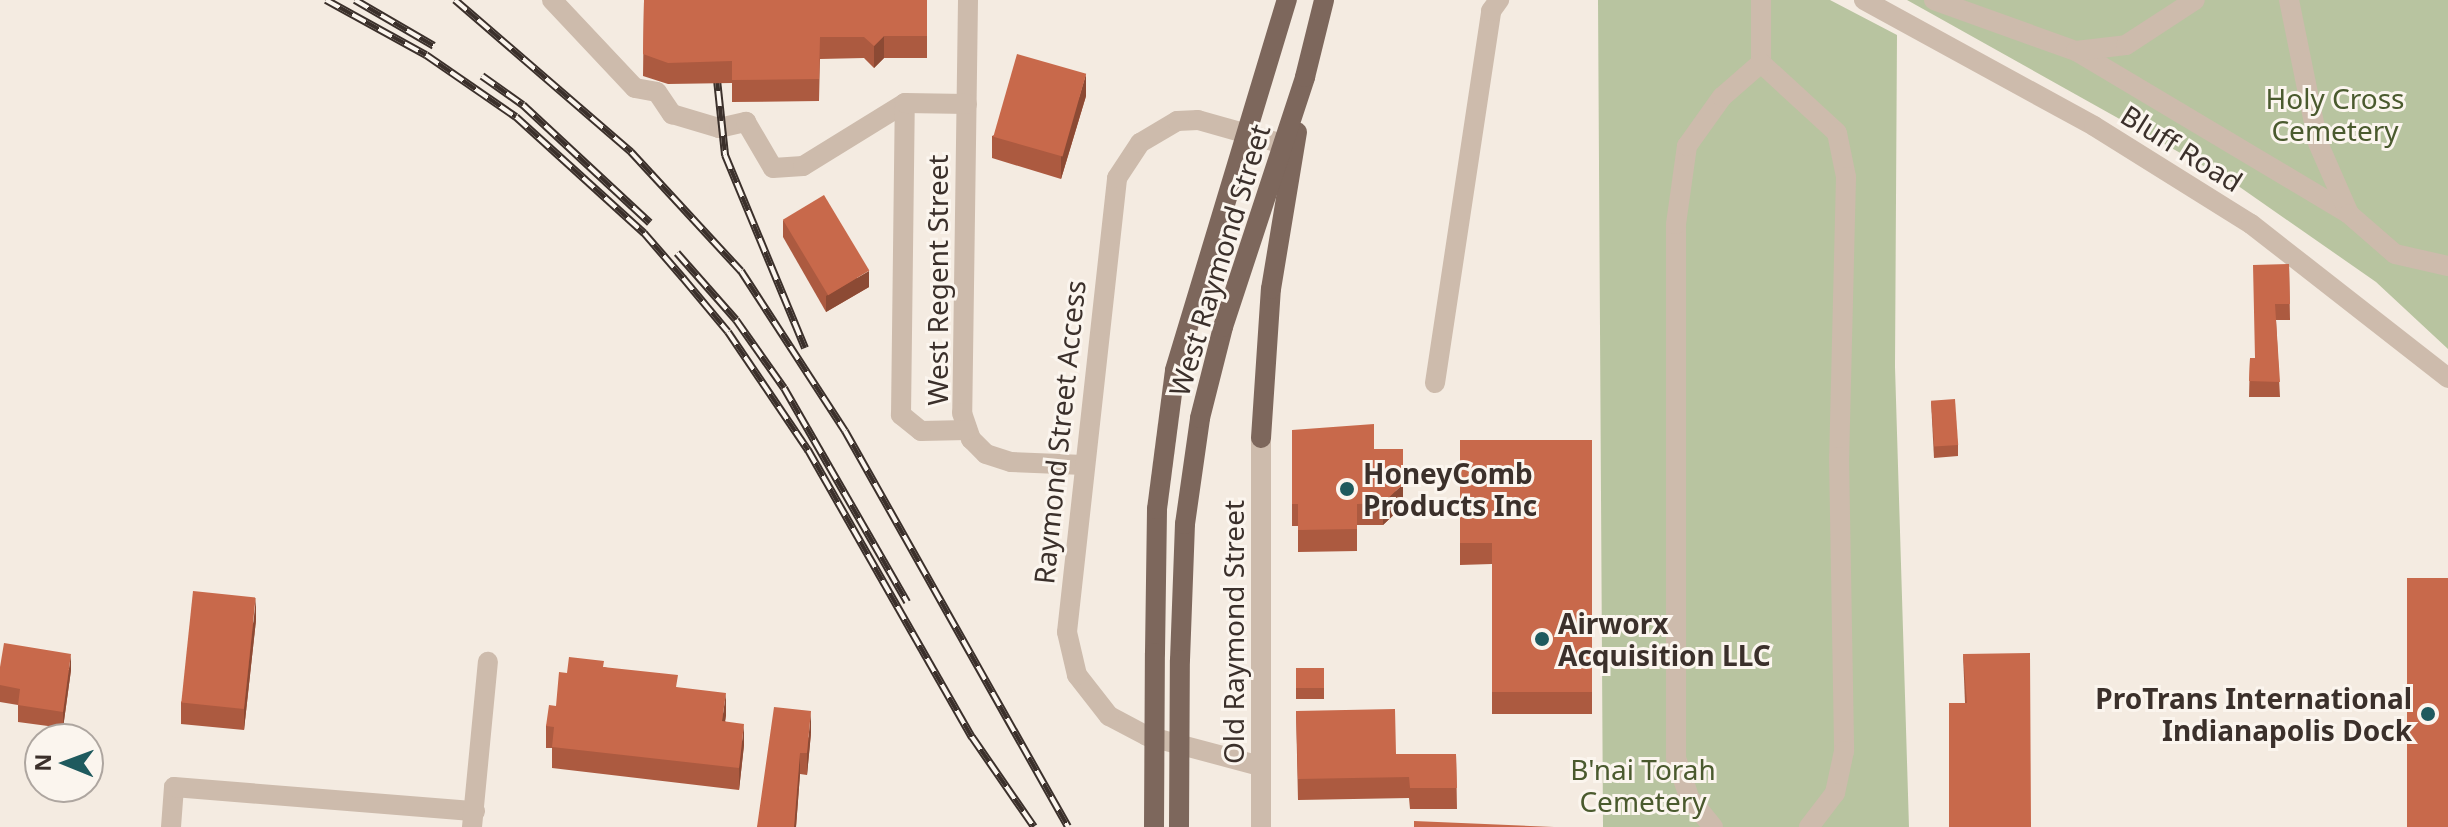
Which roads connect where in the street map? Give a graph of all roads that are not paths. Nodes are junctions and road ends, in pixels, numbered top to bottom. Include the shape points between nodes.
1 (552, 0) edge
2 (968, 0) edge
3 (1287, 0) edge
4 (1324, 0) edge
5 (1499, 0) edge
6 (1761, 0) edge
7 (1864, 0) edge
8 (1934, 0) edge
9 (2195, 0) edge
10 (2289, 0) edge
11 (1889, 7) edge
12 (2076, 51) junction
13 (1761, 63) junction
14 (1305, 77) junction
15 (905, 103) junction
16 (967, 104) junction
17 (1249, 133) junction
18 (1283, 144) junction
19 (2349, 214) junction
20 (2443, 265) edge
21 (2448, 378) edge
22 (1435, 383) dead end
23 (967, 430) junction
24 (1261, 438) joint
25 (1084, 465) junction
26 (488, 662) dead end
27 (1260, 766) junction
28 (473, 819) edge
29 (171, 827) edge
30 (1154, 827) edge
31 (1179, 827) edge
32 (1261, 827) edge
33 (1713, 827) edge
34 (1809, 827) edge

1 - 15 street via 635,88 657,92 672,114 719,128 746,122 773,168 803,166
2 - 16 street, West Regent Street
3 - 17 main road, West Raymond Street
4 - 14 main road, West Raymond Street
5 - 22 street via 1491,11
6 - 13 street
7 - 11 street, Bluff Road
8 - 12 street
9 - 12 street via 2126,45
10 - 19 street via 2318,143
11 - 21 street, Bluff Road via 2131,147 2251,224
12 - 19 street
13 - 33 street via 1722,97 1687,146 1676,224 1676,758 1689,797
13 - 34 street via 1837,133 1846,177 1839,457 1844,751 1835,793
14 - 18 main road, West Raymond Street
14 - 24 main road via 1274,267
15 - 16 street
15 - 23 street via 901,415 921,431
16 - 23 street, West Regent Street via 962,400
17 - 18 street, Raymond Street Access
17 - 25 street, Raymond Street Access via 1198,120 1170,123 1140,143 1117,178
17 - 30 main road, West Raymond Street, bridge via 1175,370 1157,509
18 - 31 main road, West Raymond Street, bridge via 1223,327 1200,418 1185,524
19 - 20 street via 2384,248
23 - 25 street, West Regent Street via 977,446 996,457
24 - 27 street, Old Raymond Street via 1265,725
25 - 27 street, Raymond Street Access via 1067,632 1077,675 1093,700 1121,725
26 - 28 street
27 - 32 street, Old Raymond Street
28 - 29 street via 174,787

